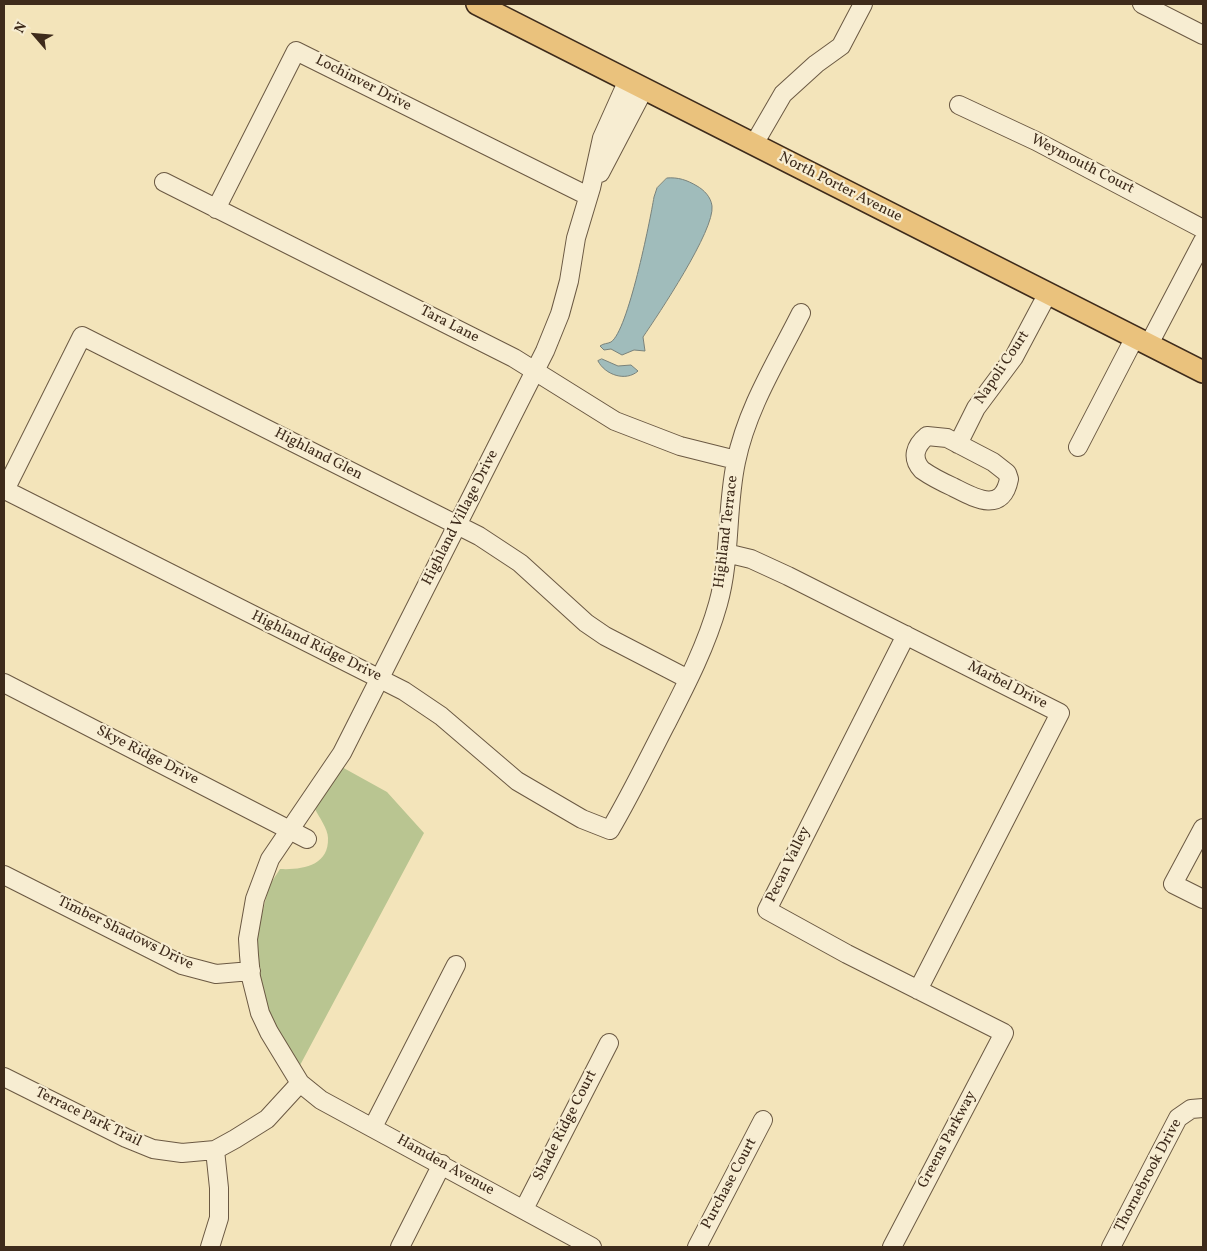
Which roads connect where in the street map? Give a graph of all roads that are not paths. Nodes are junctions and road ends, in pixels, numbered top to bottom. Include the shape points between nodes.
1 (477, 4) edge
2 (863, 4) edge
3 (1142, 4) edge
4 (1203, 35) edge
5 (636, 85) junction
6 (959, 105) dead end
7 (754, 144) junction
8 (164, 182) dead end
9 (590, 192) junction
10 (216, 209) junction
11 (1203, 229) edge
12 (1203, 242) edge
13 (1048, 293) junction
14 (801, 313) dead end
15 (1142, 341) junction
16 (536, 370) junction
17 (1203, 372) edge
18 (958, 444) junction
19 (1078, 448) dead end
20 (736, 460) junction
21 (5, 490) joint
22 (458, 525) junction
23 (726, 553) junction
24 (906, 635) junction
25 (380, 679) junction
26 (688, 679) junction
27 (4, 683) edge
28 (1203, 828) edge
29 (290, 830) junction
30 (610, 830) joint
31 (308, 839) dead end
32 (4, 875) edge
33 (1203, 899) edge
34 (456, 966) dead end
35 (251, 971) junction
36 (918, 990) junction
37 (1004, 1033) joint
38 (609, 1043) dead end
39 (4, 1077) edge
40 (300, 1083) junction
41 (1197, 1108) edge
42 (763, 1120) dead end
43 (373, 1127) junction
44 (215, 1150) junction
45 (442, 1164) junction
46 (524, 1209) junction
47 (210, 1247) edge
48 (400, 1247) edge
49 (591, 1247) edge
50 (696, 1247) edge
51 (892, 1247) edge
52 (1111, 1247) edge

1 - 5 main road, North Porter Avenue
2 - 7 street via 841,46 783,94
3 - 4 street
5 - 7 main road, North Porter Avenue
5 - 9 street, Highland Village Drive
6 - 11 street, Weymouth Court via 1036,141
7 - 13 main road, North Porter Avenue
8 - 10 street, Tara Lane
9 - 10 street, Lochinver Drive via 296,51
9 - 16 street, Highland Village Drive via 576,238 560,314
10 - 16 street, Tara Lane
12 - 15 street
13 - 15 main road, North Porter Avenue
13 - 18 street, Napoli Court via 1014,357 976,408
14 - 20 street, Highland Terrace via 759,395
15 - 17 main road, North Porter Avenue
15 - 19 street
16 - 20 street, Tara Lane via 615,421 680,446
16 - 22 street, Highland Village Drive
18 - 18 street via 947,438 927,436 915,452 916,464 928,474 977,499 986,501 999,497 1007,486 1007,473
20 - 23 street, Highland Terrace
21 - 22 street, Highland Glen via 82,336
21 - 25 street, Highland Ridge Drive
22 - 25 street, Highland Village Drive
22 - 26 street, Highland Glen via 520,563 586,623 605,636
23 - 24 street, Marbel Drive via 765,565
23 - 26 street, Highland Terrace via 718,605
24 - 36 street, Pecan Valley via 767,910
24 - 36 street, Marbel Drive via 1060,713
25 - 29 street, Highland Village Drive via 332,770
25 - 30 street, Highland Ridge Drive via 421,701 517,781 582,819
26 - 30 street, Highland Terrace
27 - 29 street, Skye Ridge Drive
28 - 33 street via 1174,884
29 - 31 street
29 - 35 street, Highland Village Drive via 270,859 255,899 248,939
32 - 35 street, Timber Shadows Drive via 182,964 216,974
34 - 43 street
35 - 40 street, Highland Village Drive via 255,996 269,1032
36 - 37 street, Pecan Valley
37 - 51 street, Greens Parkway
38 - 46 street, Shade Ridge Court
39 - 44 street, Terrace Park Trail via 153,1149 182,1152
40 - 43 street, Hamden Avenue via 321,1100
40 - 44 street, Terrace Park Trail via 267,1119
41 - 52 street, Thornebrook Drive via 1178,1118
42 - 50 street, Purchase Court
43 - 45 street, Hamden Avenue
44 - 47 street via 219,1218
45 - 46 street, Hamden Avenue
45 - 48 street
46 - 49 street, Hamden Avenue

